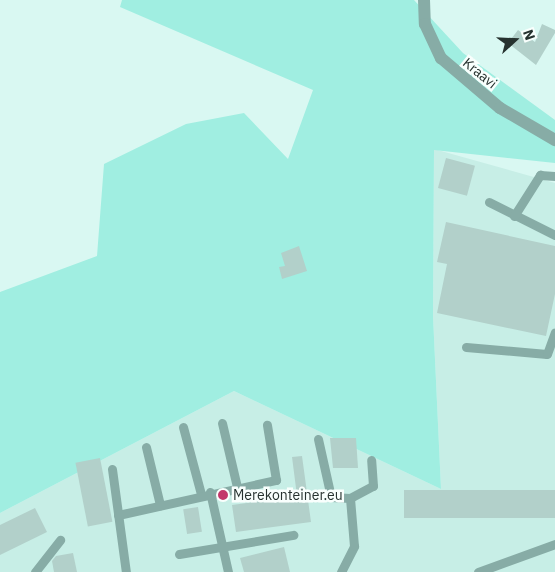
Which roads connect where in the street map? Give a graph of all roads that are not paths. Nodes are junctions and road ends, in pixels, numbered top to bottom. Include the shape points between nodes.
1 (423, 1) edge
2 (555, 140) edge
3 (555, 176) edge
4 (489, 202) dead end
5 (514, 216) junction
6 (555, 235) edge
7 (555, 332) edge
8 (466, 347) dead end
9 (222, 423) dead end
10 (267, 425) dead end
11 (183, 427) dead end
12 (318, 439) dead end
13 (146, 447) dead end
14 (371, 460) dead end
15 (112, 469) dead end
16 (237, 487) junction
17 (205, 493) junction
18 (350, 498) junction
19 (160, 505) junction
20 (118, 515) junction
21 (292, 534) dead end
22 (60, 540) dead end
23 (555, 544) edge
24 (222, 546) junction
25 (179, 554) dead end
26 (34, 572) edge
27 (126, 572) edge
28 (228, 572) edge
29 (341, 572) edge
30 (478, 572) edge

1 - 2 street, Kraavi via 426,24 441,58 500,108
3 - 5 lane via 540,175
4 - 5 lane
5 - 6 lane
7 - 8 lane via 547,354
9 - 16 lane
10 - 16 lane via 276,480
11 - 17 lane
12 - 18 lane via 331,497
13 - 19 lane
14 - 18 lane via 373,486
15 - 20 lane
16 - 17 lane
17 - 19 lane
17 - 24 lane
18 - 29 lane via 354,546
19 - 20 lane
20 - 27 lane
21 - 24 lane
22 - 26 lane
23 - 30 lane
24 - 25 lane
24 - 28 lane

